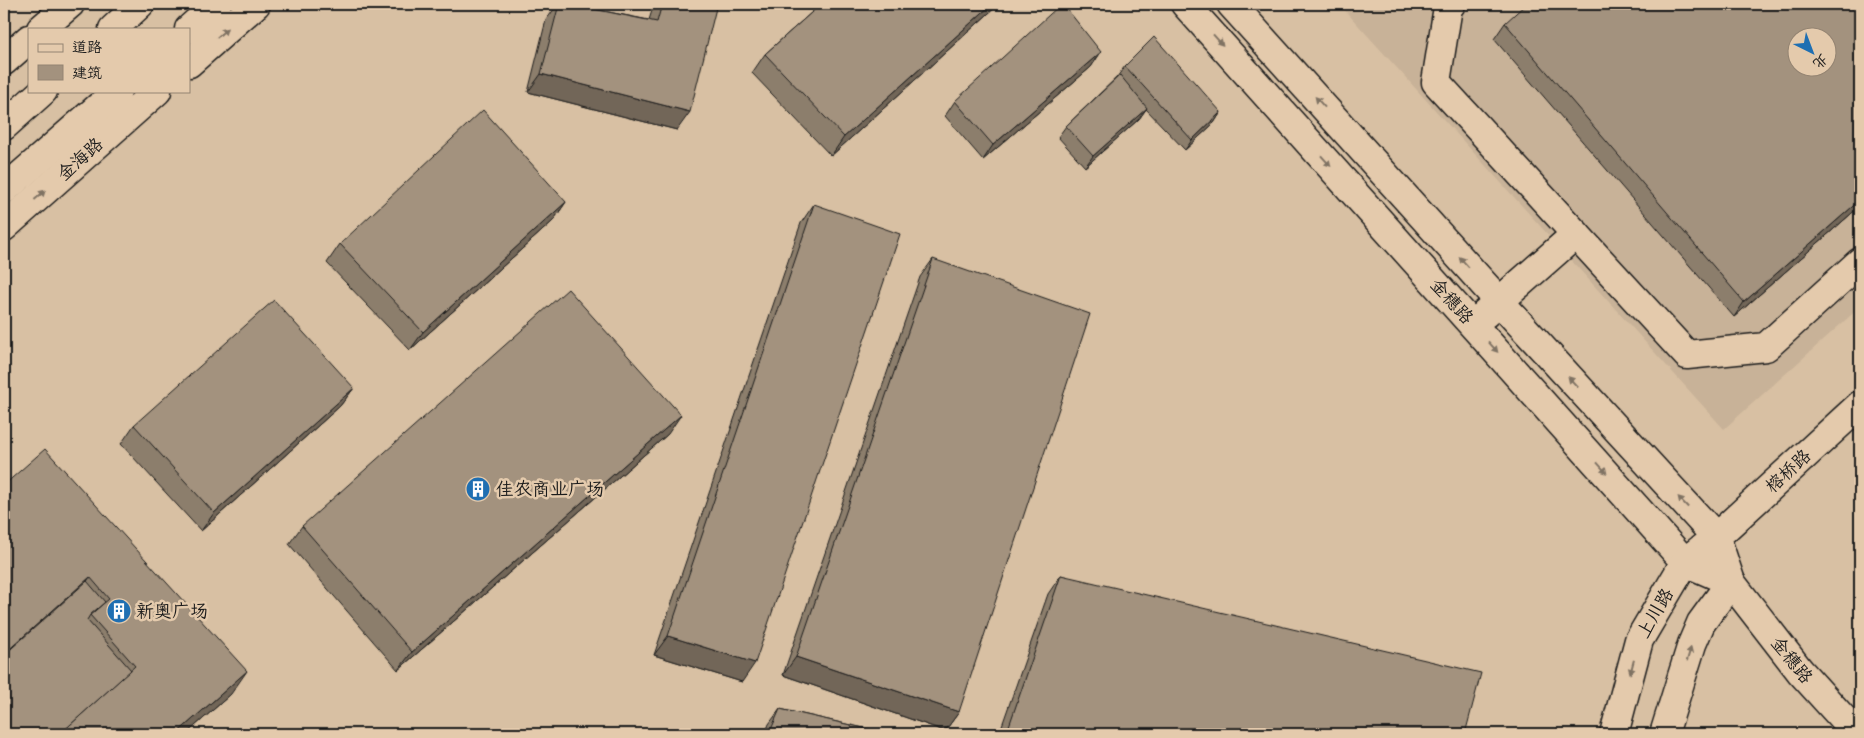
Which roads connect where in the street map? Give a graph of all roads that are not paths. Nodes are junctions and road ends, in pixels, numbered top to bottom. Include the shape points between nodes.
1 (70, 4) edge
2 (140, 4) edge
3 (197, 4) edge
4 (217, 4) edge
5 (256, 4) edge
6 (1185, 4) edge
7 (1233, 4) edge
8 (1451, 4) edge
9 (42, 28) edge
10 (114, 28) edge
11 (170, 28) edge
12 (190, 28) edge
13 (28, 40) edge
14 (4, 61) edge
15 (190, 62) edge
16 (42, 92) edge
17 (99, 92) edge
18 (116, 92) edge
19 (156, 92) edge
20 (4, 126) edge
21 (4, 177) edge
22 (4, 190) edge
23 (4, 227) edge
24 (1576, 234) junction
25 (1860, 262) edge
26 (1499, 301) junction
27 (1474, 326) junction
28 (1860, 405) edge
29 (1716, 538) junction
30 (1685, 562) junction
31 (1731, 582) junction
32 (1614, 734) edge
33 (1664, 734) edge
34 (1856, 734) edge

1 - 9 main road
2 - 10 main road
3 - 11 main road
4 - 12 main road
15 -> 5 main road
6 -> 27 main road, 金穗路
26 -> 7 main road, 金穗路
8 - 24 main road via 1448,6 1436,82
13 - 14 main road
16 - 20 main road
17 - 21 main road
18 - 22 main road
23 -> 19 main road, 金海路
24 - 25 main road via 1687,355 1766,347
24 - 26 main road
26 - 27 main road
29 -> 26 main road, 金穗路
27 -> 30 main road, 金穗路
28 - 29 main road, 榕桥路
29 - 30 main road, 上川路
29 - 31 main road, 金穗路
30 - 31 main road, 金穗路
30 -> 32 main road, 上川路 via 1639,640
33 -> 31 main road via 1692,644 1701,624
31 - 34 main road, 金穗路 via 1800,671

